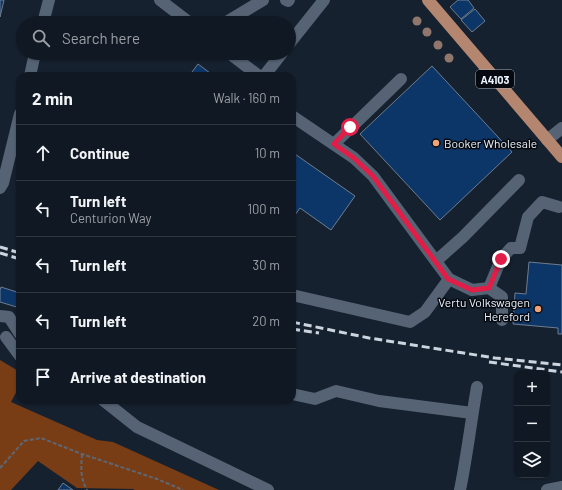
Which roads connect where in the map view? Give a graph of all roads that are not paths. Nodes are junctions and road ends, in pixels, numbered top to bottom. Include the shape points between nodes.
1 (49, 0) edge
2 (160, 0) edge
3 (263, 0) edge
4 (286, 0) edge
5 (290, 0) edge
6 (324, 0) edge
7 (428, 0) edge
8 (45, 16) edge
9 (181, 16) edge
10 (237, 16) edge
11 (296, 35) edge
12 (34, 60) edge
13 (238, 60) edge
14 (277, 60) edge
15 (31, 72) edge
16 (253, 72) edge
17 (267, 72) edge
18 (401, 79) dead end
19 (296, 119) edge
20 (562, 128) edge
21 (16, 130) edge
22 (547, 140) junction
23 (334, 144) junction
24 (562, 158) edge
25 (518, 180) dead end
26 (0, 188) edge
27 (559, 207) dead end
28 (436, 261) junction
29 (448, 279) junction
30 (489, 288) junction
31 (296, 296) edge
32 (0, 316) edge
33 (502, 320) dead end
34 (16, 328) edge
35 (16, 335) edge
36 (3, 338) edge
37 (16, 352) edge
38 (477, 387) dead end
39 (296, 395) edge
40 (108, 404) edge
41 (472, 413) junction
42 (562, 487) edge
43 (268, 490) edge
44 (460, 490) edge
45 (547, 490) edge

1 - 8 street
2 - 9 street
3 - 10 street
4 - 5 street
6 - 11 street
7 - 22 main road, A4103
12 - 15 street
13 - 16 street
14 - 17 street
18 - 23 street
19 - 23 street
20 - 22 street
21 - 26 street
22 - 24 main road, A4103
23 - 28 street via 373,176
25 - 28 street
27 - 30 street via 542,202 528,217 520,248 511,248 501,259
28 - 29 street
29 - 30 street via 472,290
29 - 31 street via 425,312 410,322
30 - 33 street via 502,297
32 - 34 street via 9,317
35 - 36 street
36 - 37 street
38 - 41 street
39 - 41 street via 314,398 336,391 379,401
40 - 43 street via 137,427
41 - 44 street
42 - 45 street

